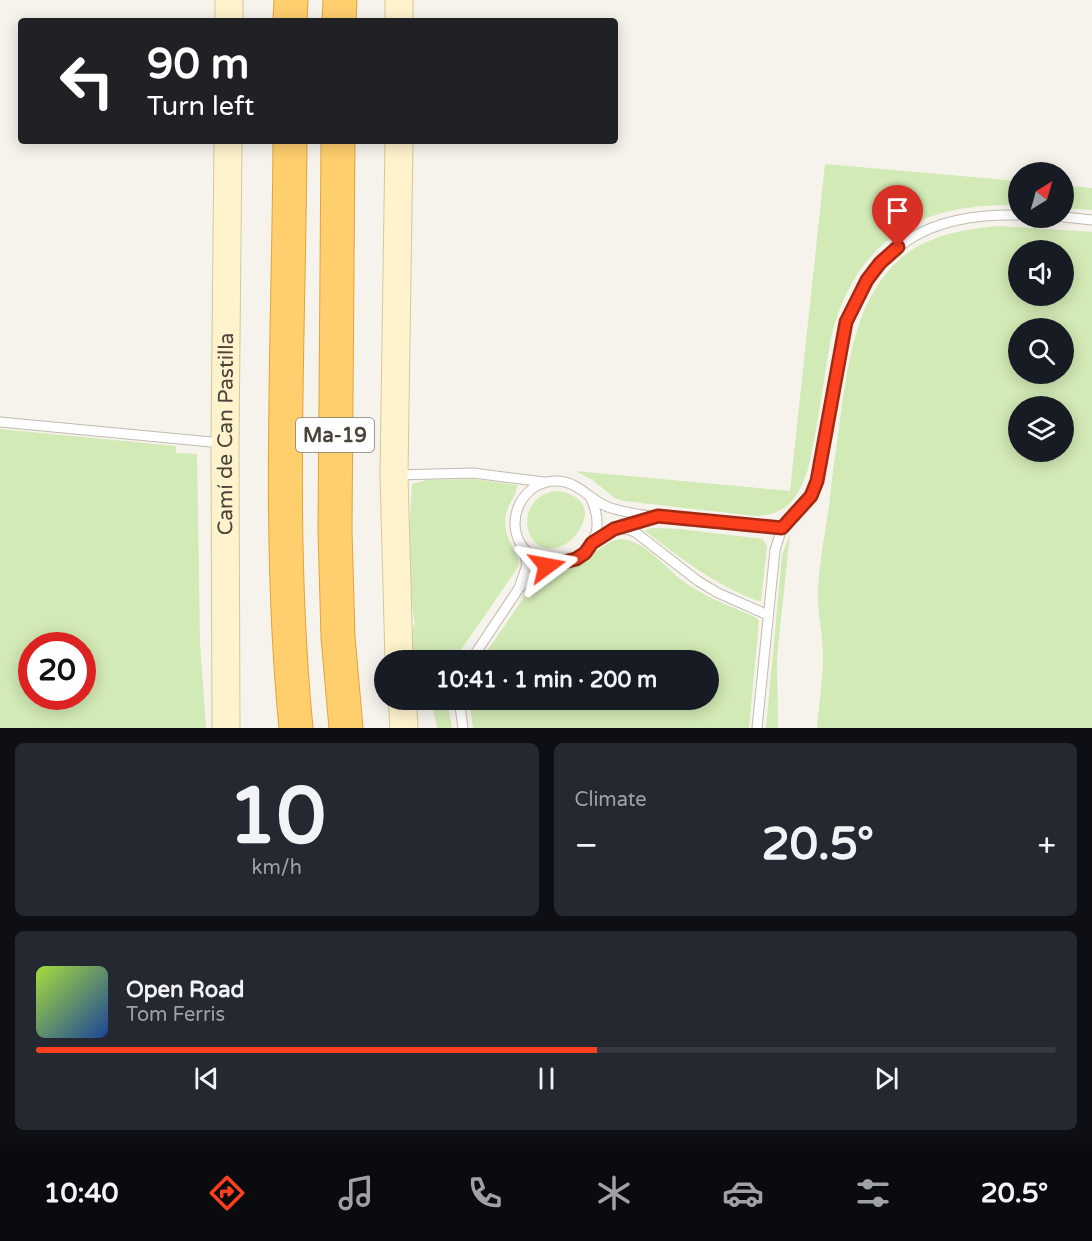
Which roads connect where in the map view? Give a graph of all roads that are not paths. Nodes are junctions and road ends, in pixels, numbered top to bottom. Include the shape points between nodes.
1 (229, 0) edge
2 (291, 0) edge
3 (340, 0) edge
4 (399, 0) edge
5 (229, 18) edge
6 (290, 18) edge
7 (339, 18) edge
8 (399, 18) edge
9 (228, 144) edge
10 (290, 144) edge
11 (338, 144) edge
12 (399, 144) edge
13 (1008, 215) edge
14 (1074, 218) edge
15 (1092, 220) edge
16 (0, 422) edge
17 (225, 443) junction
18 (394, 475) junction
19 (546, 482) junction
20 (590, 497) junction
21 (658, 516) junction
22 (782, 528) junction
23 (614, 529) junction
24 (592, 543) junction
25 (521, 545) junction
26 (554, 564) junction
27 (519, 588) junction
28 (768, 615) junction
29 (399, 650) edge
30 (478, 650) edge
31 (403, 710) edge
32 (461, 710) edge
33 (226, 728) edge
34 (296, 728) edge
35 (346, 728) edge
36 (404, 728) edge
37 (463, 728) edge
38 (757, 728) edge

1 - 5 street
2 - 6 highway
3 - 7 highway
4 - 8 street
9 - 17 street, Camí de Can Pastilla
10 - 34 highway, Ma-19 via 286,480
11 - 35 highway, Ma-19 via 335,519 338,637
12 - 18 street
13 - 22 lane via 964,219 918,234 880,263 867,280 846,322 817,481 811,496
14 - 15 lane
16 - 17 lane
17 - 33 street, Camí de Can Pastilla
18 - 19 lane via 473,473
18 - 29 street
19 - 20 lane via 570,483
19 - 25 lane via 524,495 518,507 514,520
20 - 21 lane via 614,510
20 - 24 lane via 598,520
21 - 22 lane
21 - 23 lane
22 - 28 lane via 775,550
23 - 24 lane
23 - 28 lane via 635,532 698,581
24 - 26 lane via 576,559
25 - 26 lane via 531,555
25 - 27 lane via 527,565
26 - 27 lane via 538,571
27 - 30 lane
28 - 38 lane
31 - 36 street
32 - 37 lane

